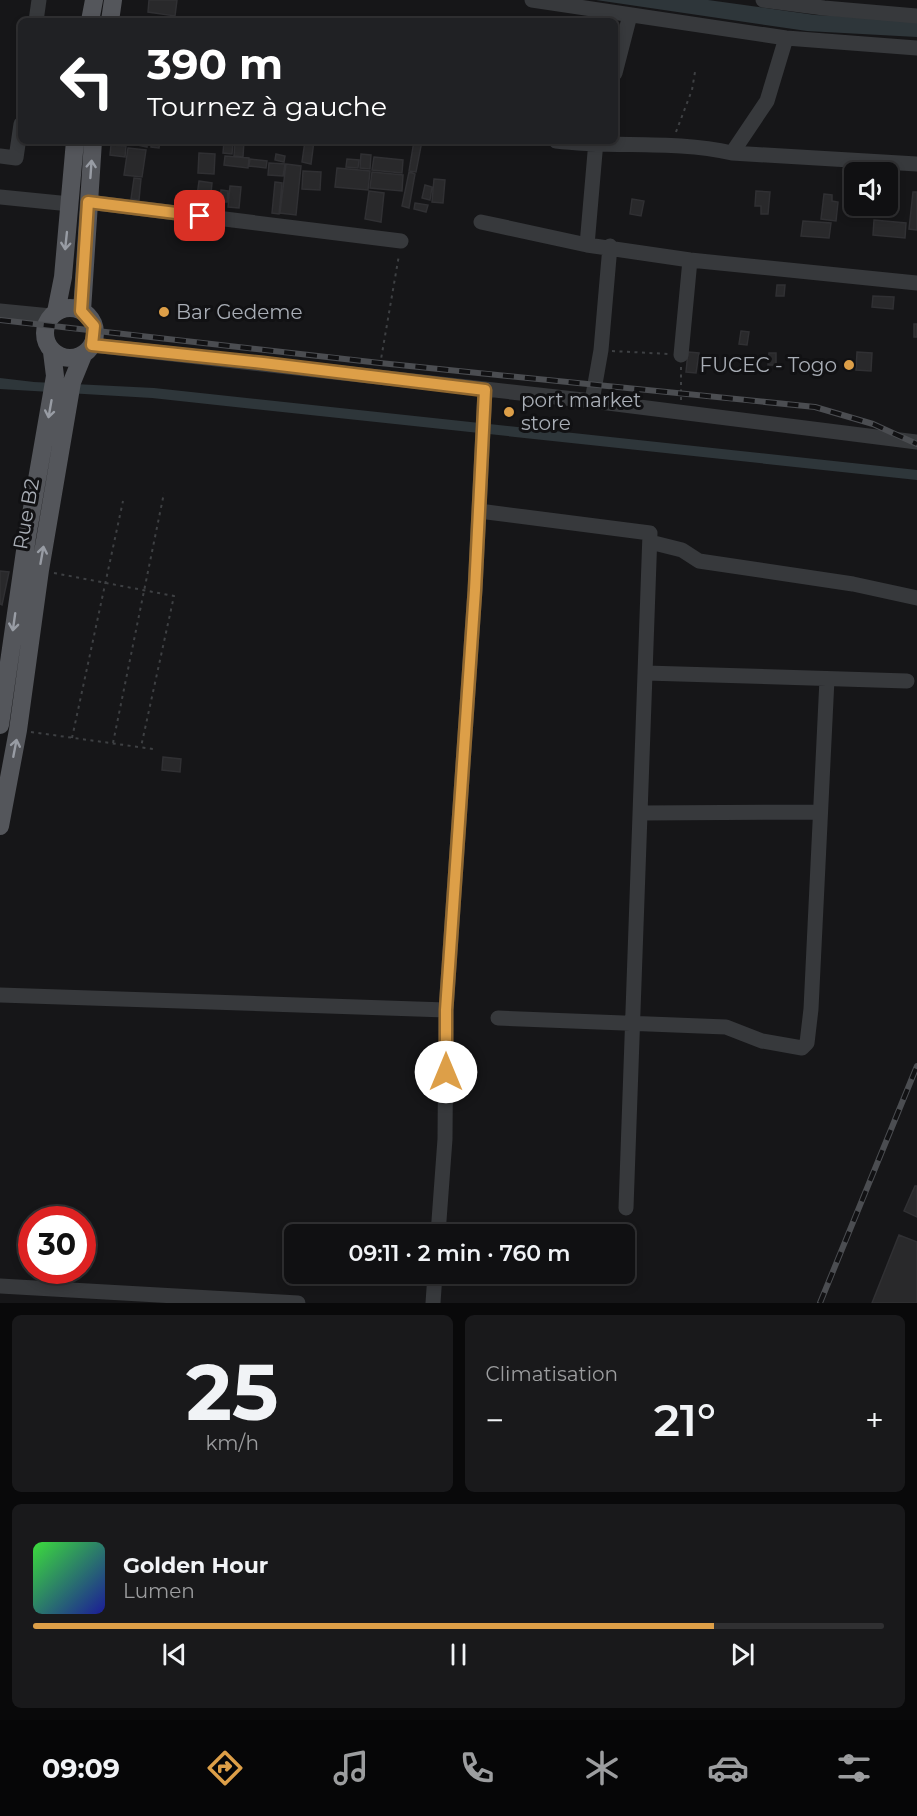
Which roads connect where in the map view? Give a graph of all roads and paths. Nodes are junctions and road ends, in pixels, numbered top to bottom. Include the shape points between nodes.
1 (39, 0) edge
2 (94, 0) edge
3 (112, 0) edge
4 (532, 0) edge
5 (763, 0) edge
6 (825, 4) edge
7 (630, 15) junction
8 (917, 16) edge
9 (36, 18) edge
10 (91, 18) edge
11 (110, 18) edge
12 (786, 38) junction
13 (917, 48) edge
14 (618, 61) edge
15 (695, 72) dead end
16 (18, 144) edge
17 (75, 144) edge
18 (93, 144) edge
19 (596, 144) edge
20 (618, 144) edge
21 (670, 146) junction
22 (732, 153) junction
23 (0, 156) edge
24 (917, 164) edge
25 (0, 196) edge
26 (88, 202) junction
27 (70, 204) junction
28 (481, 222) dead end
29 (401, 241) joint
30 (587, 245) junction
31 (610, 246) junction
32 (690, 260) junction
33 (917, 283) edge
34 (0, 311) edge
35 (81, 311) junction
36 (54, 314) junction
37 (87, 350) junction
38 (601, 351) junction
39 (52, 352) junction
40 (681, 355) junction
41 (379, 376) junction
42 (485, 390) junction
43 (592, 400) junction
44 (680, 412) junction
45 (917, 442) edge
46 (164, 493) dead end
47 (123, 501) dead end
48 (479, 511) junction
49 (650, 542) junction
50 (40, 570) junction
51 (105, 582) junction
52 (144, 590) junction
53 (917, 598) edge
54 (646, 673) junction
55 (827, 679) junction
56 (907, 681) dead end
57 (0, 725) edge
58 (18, 730) junction
59 (72, 738) junction
60 (113, 743) junction
61 (141, 747) junction
62 (153, 749) dead end
63 (820, 812) junction
64 (641, 813) junction
65 (0, 826) edge
66 (0, 995) edge
67 (446, 1010) junction
68 (498, 1018) dead end
69 (633, 1024) junction
70 (626, 1208) dead end
71 (439, 1224) edge
72 (434, 1284) edge
73 (0, 1286) edge
74 (298, 1303) edge
75 (433, 1303) edge

1 - 9 street
2 - 10 main road
3 - 11 main road
4 - 7 street
5 - 6 street
6 - 8 street
7 - 12 street
7 - 14 street
12 - 13 street
12 - 22 street via 768,101
15 - 21 path via 686,109
16 - 23 street via 16,158
17 - 27 main road
26 -> 18 main road
19 - 30 street
20 - 21 street
21 - 22 street
22 - 24 street
25 - 27 street
26 - 29 street
26 - 35 main road
27 -> 36 main road
28 - 30 street
29 - 41 path
30 - 31 street
31 - 32 street
31 - 38 street
32 - 33 street
32 - 40 street
34 - 36 street
35 - 36 main road via 69,308
35 - 37 main road via 94,326
36 - 39 main road via 44,334
37 - 39 main road via 64,358
37 - 41 street
50 -> 37 main road, Rue B2 via 72,382
38 - 40 path
38 - 43 street
39 -> 57 main road, Rue B2 via 55,376 23,556
40 - 44 path
41 - 42 street
42 - 43 street
42 - 48 street
43 - 44 street
44 - 45 street
46 - 52 path
47 - 51 path
48 - 49 street via 648,531
48 - 67 street
49 - 53 street via 682,550 699,561 853,584
49 - 54 street
50 - 51 path
50 - 58 main road, Rue B2
51 - 52 path
51 - 59 path
52 - 60 path
52 - 61 path via 174,596
54 - 55 street
54 - 64 street
55 - 56 street
55 - 63 street
58 - 59 path
65 -> 58 main road, Rue B2
59 - 60 path
60 - 61 path
61 - 62 path
63 - 64 street
63 - 69 street via 807,1043 802,1048 762,1041 726,1027
64 - 69 street
66 - 67 street
67 - 71 street via 445,1139
68 - 69 street
69 - 70 street
72 - 75 street
73 - 74 street

